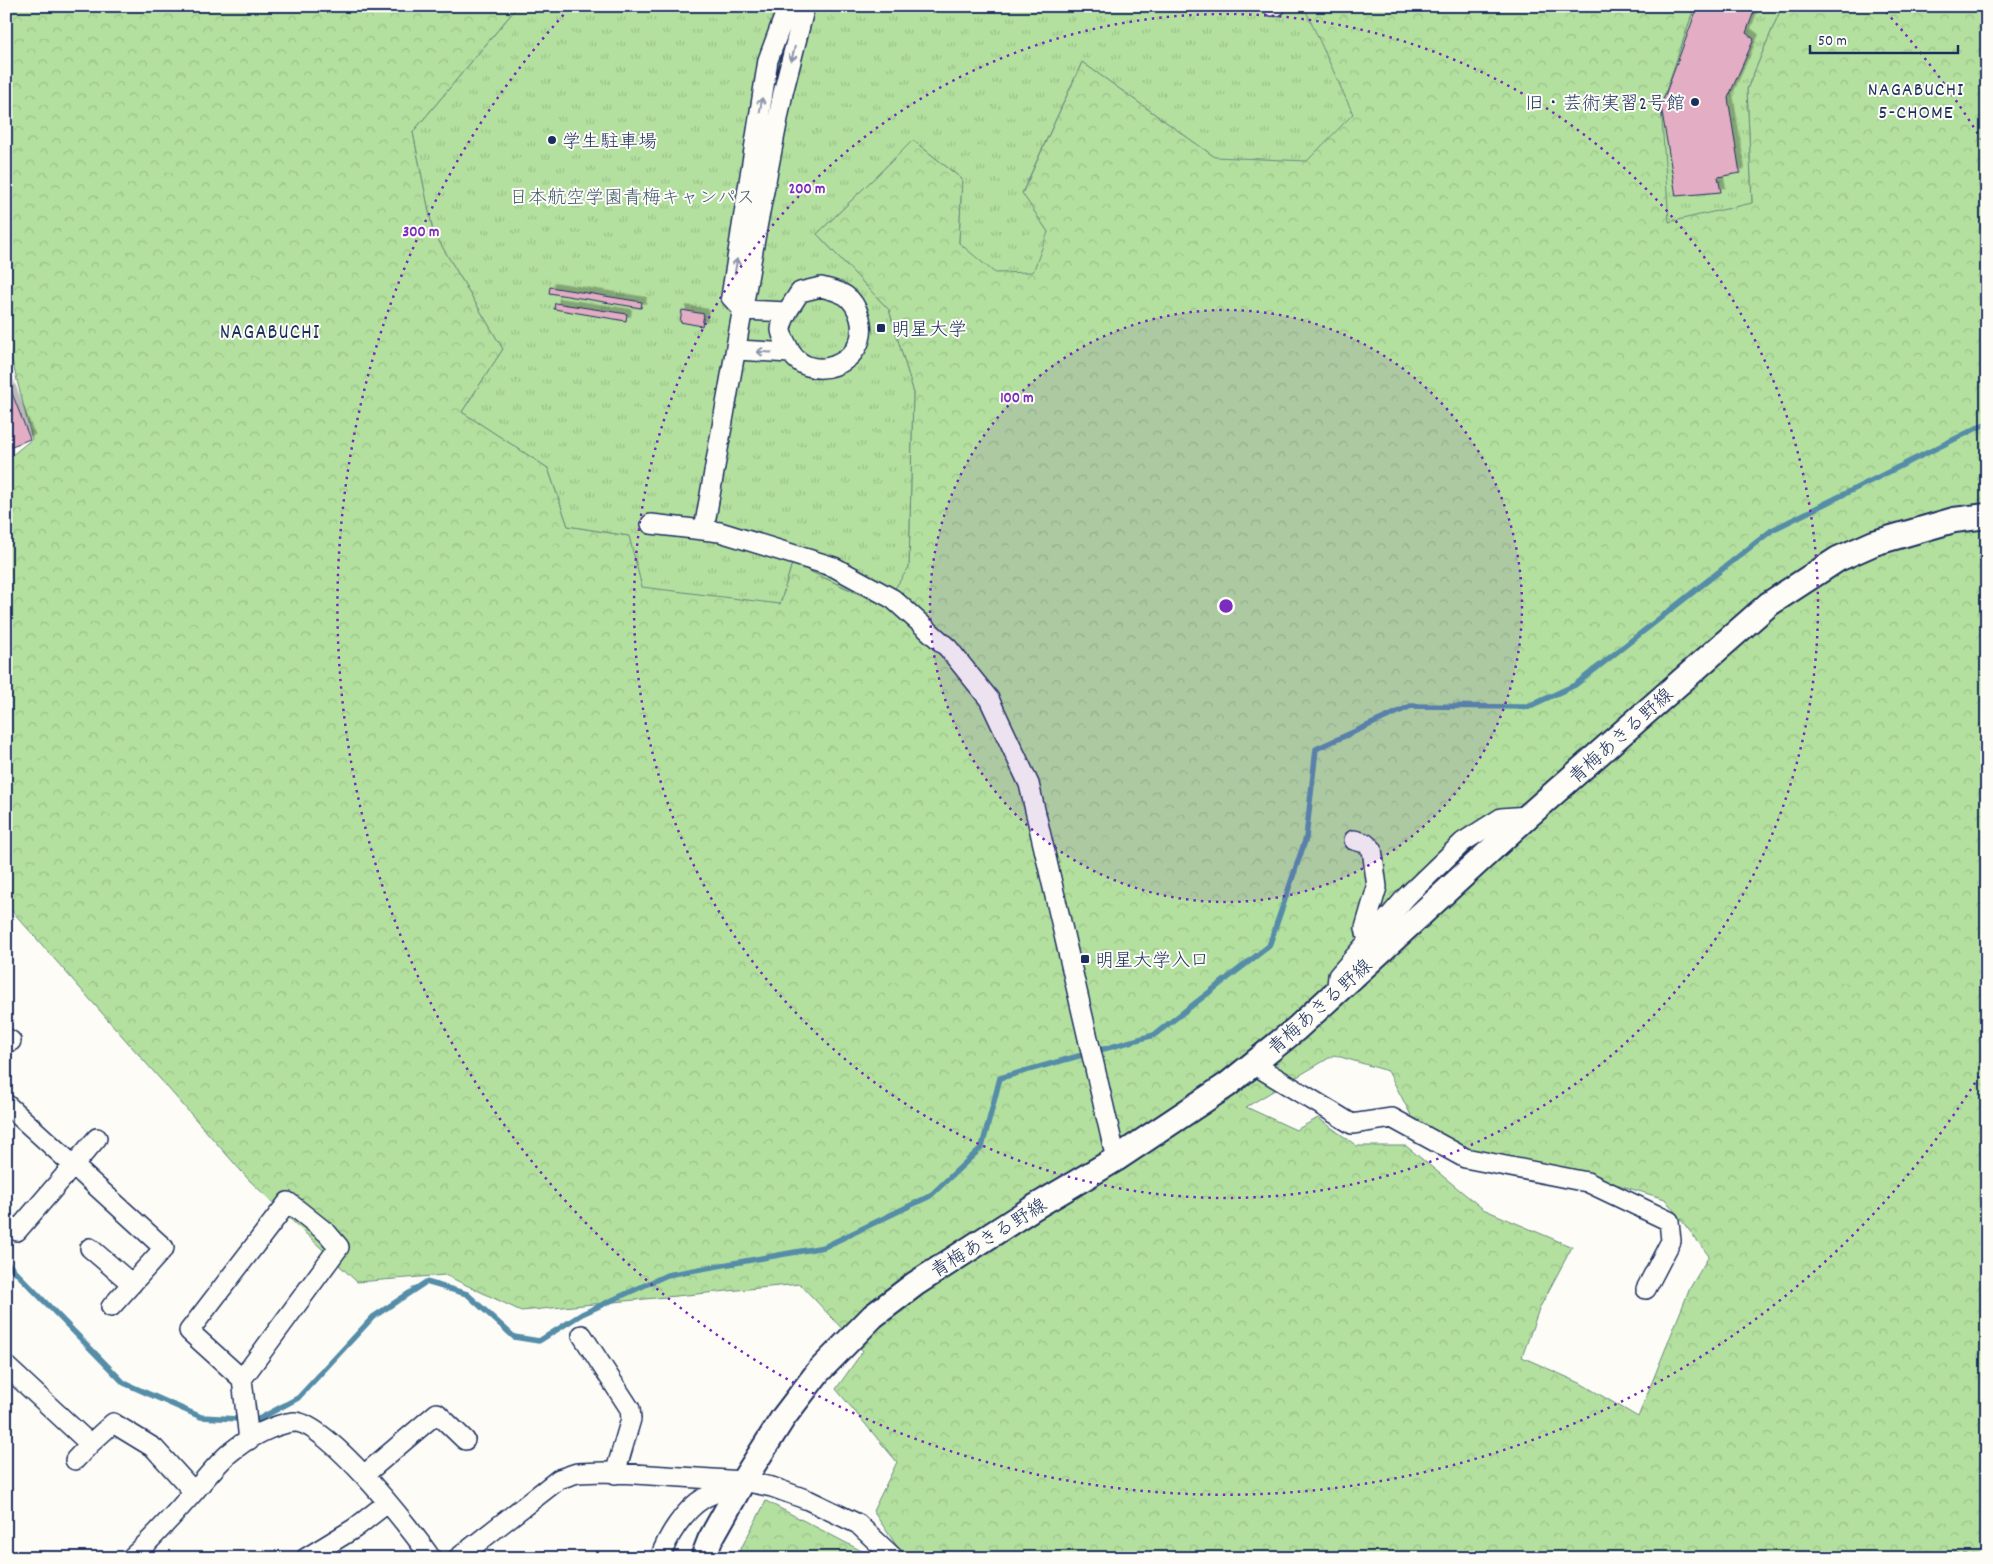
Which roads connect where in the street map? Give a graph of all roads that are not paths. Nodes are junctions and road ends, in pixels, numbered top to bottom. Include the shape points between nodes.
1 (788, 6) edge
2 (805, 6) edge
3 (1272, 6) edge
4 (1276, 6) edge
5 (743, 310) junction
6 (787, 312) junction
7 (737, 350) junction
8 (790, 353) junction
9 (1987, 516) edge
10 (651, 524) dead end
11 (704, 530) junction
12 (1528, 816) junction
13 (1354, 840) dead end
14 (1368, 942) junction
15 (1336, 992) junction
16 (1253, 1064) junction
17 (6, 1104) edge
18 (97, 1138) dead end
19 (1116, 1159) junction
20 (75, 1166) junction
21 (6, 1224) edge
22 (90, 1248) dead end
23 (132, 1284) junction
24 (1646, 1289) dead end
25 (111, 1308) dead end
26 (582, 1335) dead end
27 (9, 1374) edge
28 (242, 1379) junction
29 (248, 1436) junction
30 (465, 1440) dead end
31 (90, 1444) junction
32 (75, 1460) dead end
33 (615, 1474) junction
34 (364, 1475) junction
35 (743, 1481) junction
36 (194, 1492) junction
37 (387, 1503) junction
38 (131, 1558) edge
39 (306, 1558) edge
40 (431, 1558) edge
41 (458, 1558) edge
42 (660, 1558) edge
43 (703, 1558) edge
44 (894, 1558) edge

5 -> 1 street via 731,297 768,60
2 -> 5 street via 783,93
3 - 4 street
5 - 6 street
5 - 7 street
6 - 8 street via 781,331
6 - 8 street via 800,292 821,287 844,293 857,308 862,329 854,353 840,365 804,366
8 -> 7 street
7 - 11 street
9 - 12 main road, 青梅あきる野線 via 1954,520 1874,543 1806,578 1736,631
10 - 11 street
11 - 19 street via 771,546 834,567 893,599 948,648 989,699 1029,784
12 - 14 street via 1501,818 1463,842 1407,896
12 - 15 main road, 青梅あきる野線
13 - 14 street via 1372,849 1377,887 1365,928
14 - 15 street via 1338,976
15 - 16 main road, 青梅あきる野線
16 - 19 main road, 青梅あきる野線
16 - 24 street via 1352,1124 1392,1118 1466,1158 1587,1182 1669,1221 1671,1241
17 - 20 street
18 - 20 street
19 - 35 main road, 青梅あきる野線 via 941,1267 873,1316 818,1372 783,1418
20 - 21 street via 17,1231
20 - 23 street via 164,1248
22 - 23 street
23 - 25 street
26 - 33 street via 630,1409 631,1419
27 - 31 street
28 - 28 street via 339,1247 327,1233 288,1202 189,1331
28 - 29 street
29 - 34 street via 294,1422 307,1425 319,1432
29 - 36 street
30 - 34 street via 437,1413
31 - 32 street
31 - 36 street via 113,1423 154,1448
33 - 35 street
33 - 41 street via 577,1473 559,1479
34 - 37 street
35 - 42 street via 703,1499 684,1516
35 - 43 main road, 青梅あきる野線
35 - 44 street via 808,1500 858,1524
36 - 38 street
37 - 39 street via 355,1528
37 - 40 street via 411,1528

